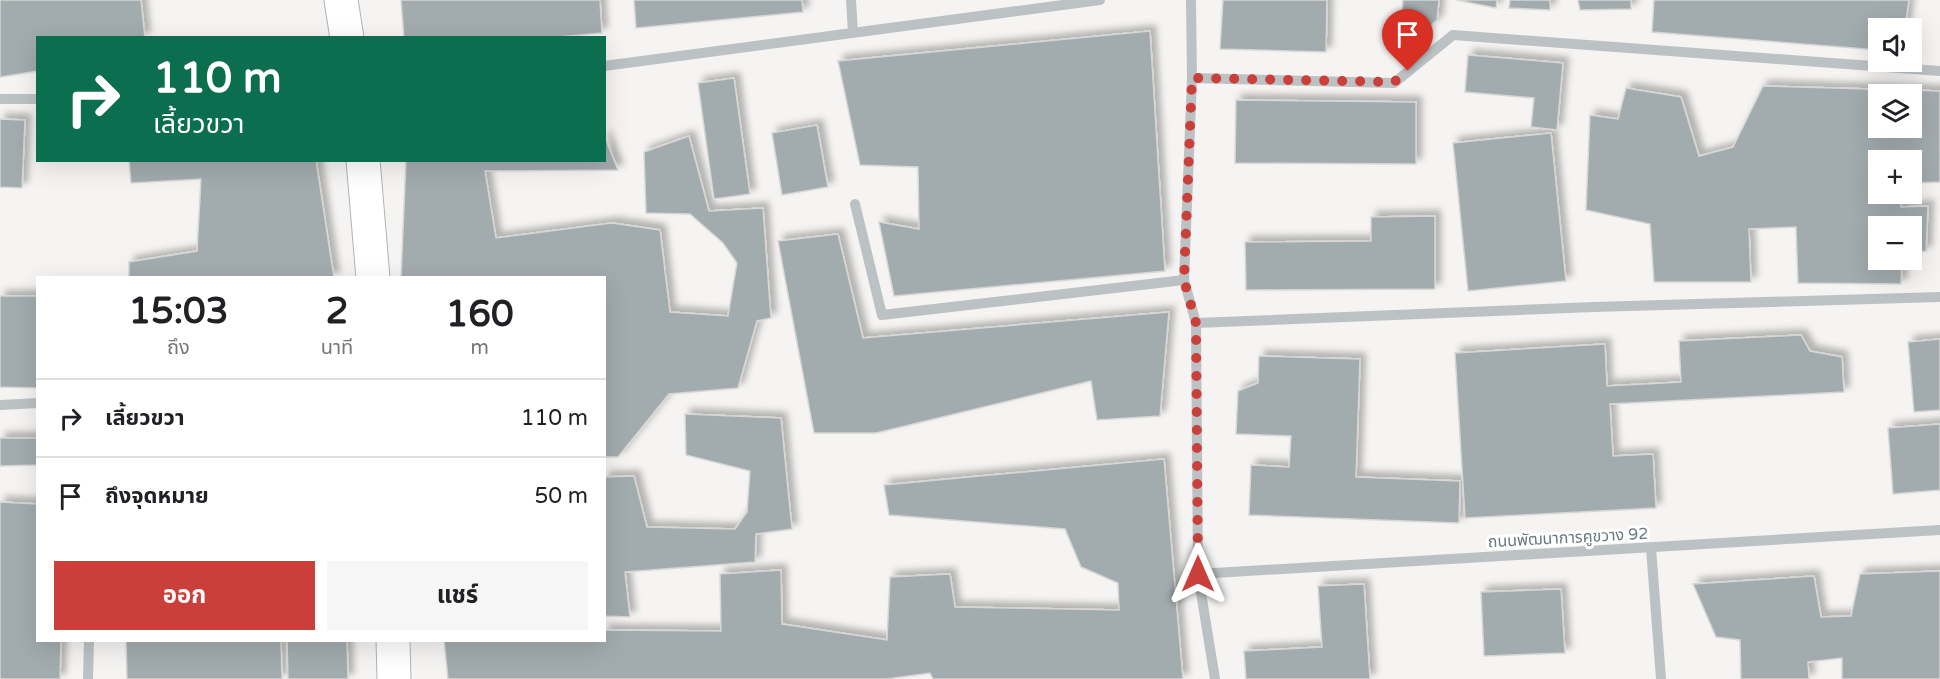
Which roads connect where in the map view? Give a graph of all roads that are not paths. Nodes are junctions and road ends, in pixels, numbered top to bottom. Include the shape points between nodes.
1 (341, 0) edge
2 (851, 0) edge
3 (1100, 0) edge
4 (1191, 0) edge
5 (853, 33) junction
6 (347, 36) edge
7 (606, 66) edge
8 (1940, 71) edge
9 (1192, 78) junction
10 (0, 99) edge
11 (36, 99) edge
12 (363, 162) edge
13 (855, 204) dead end
14 (374, 276) edge
15 (1184, 280) junction
16 (1940, 297) edge
17 (1196, 323) junction
18 (36, 403) edge
19 (0, 405) edge
20 (1940, 530) edge
21 (1651, 548) junction
22 (1198, 574) junction
23 (89, 642) edge
24 (393, 642) edge
25 (88, 679) edge
26 (394, 679) edge
27 (1215, 679) edge
28 (1661, 679) edge

1 - 6 main road
2 - 5 street
3 - 5 street
4 - 9 street
5 - 7 street
8 - 9 street via 1453,35 1394,82
9 - 15 street
10 - 11 street
12 - 14 main road
13 - 15 street via 882,315
15 - 17 street
16 - 17 street via 1594,306
17 - 22 street
18 - 19 street
20 - 21 street, ถนนพัฒนาการคูขวาง 92
21 - 22 street, ถนนพัฒนาการคูขวาง 92
21 - 28 street
22 - 27 street
23 - 25 street
24 - 26 main road

